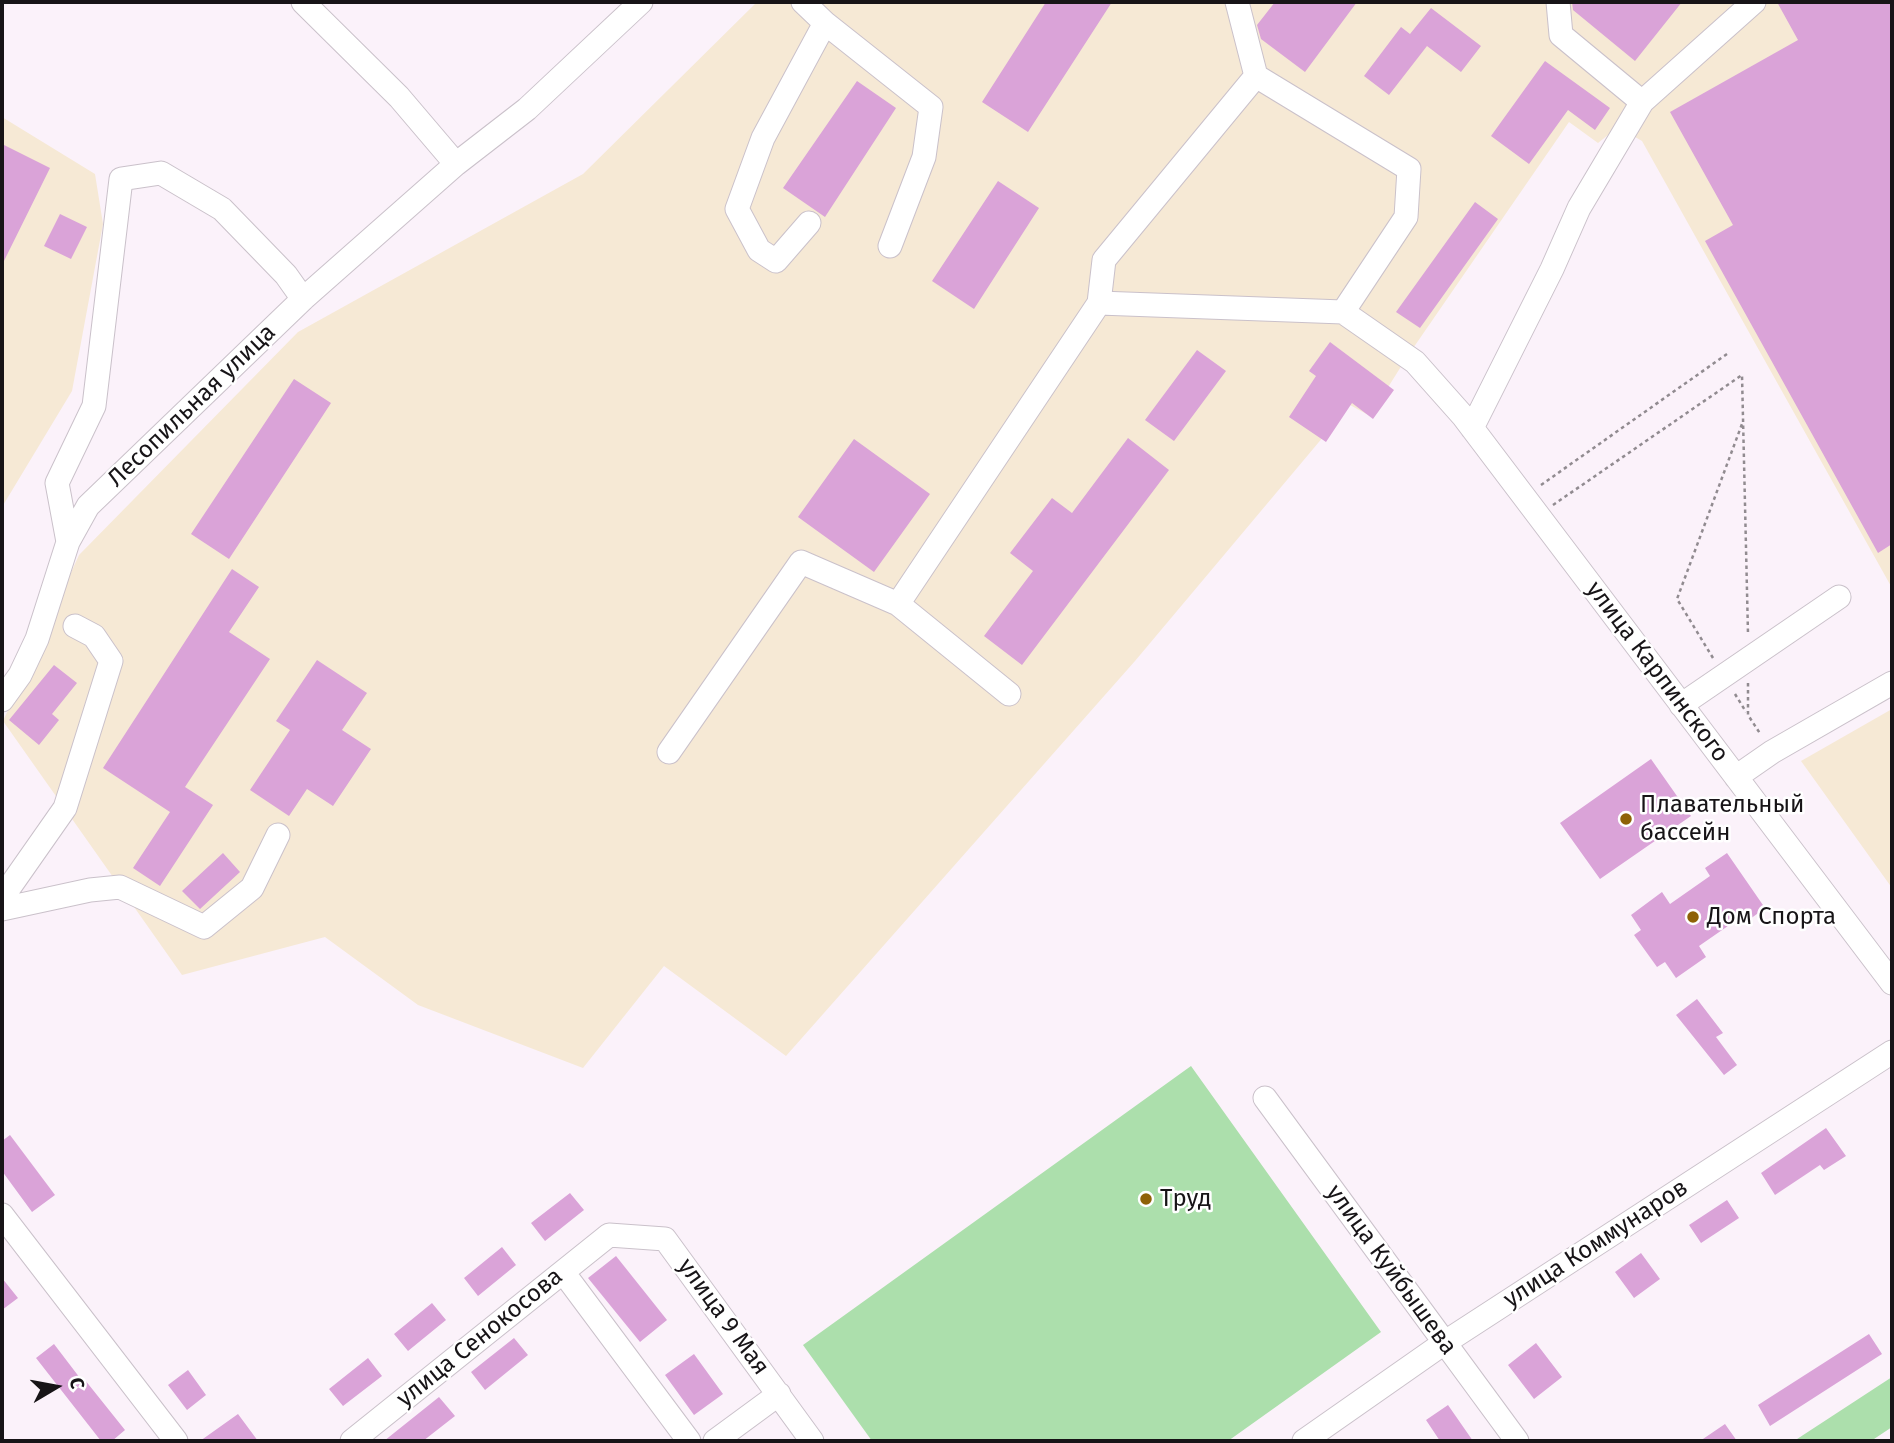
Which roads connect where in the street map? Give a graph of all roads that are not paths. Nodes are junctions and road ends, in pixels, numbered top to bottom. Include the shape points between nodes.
1 (303, 2) edge
2 (641, 2) edge
3 (803, 2) edge
4 (1237, 2) edge
5 (1558, 2) edge
6 (1754, 2) edge
7 (825, 23) junction
8 (1256, 76) junction
9 (1642, 102) junction
10 (456, 163) junction
11 (809, 223) dead end
12 (890, 246) dead end
13 (303, 299) junction
14 (1099, 303) junction
15 (1343, 312) junction
16 (1472, 428) junction
17 (68, 542) junction
18 (1839, 597) dead end
19 (898, 604) junction
20 (75, 626) dead end
21 (1892, 683) edge
22 (1009, 694) dead end
23 (2, 700) edge
24 (1681, 705) junction
25 (669, 752) dead end
26 (1736, 778) junction
27 (278, 835) dead end
28 (2, 898) edge
29 (2, 909) edge
30 (1889, 971) edge
31 (1892, 1052) edge
32 (1265, 1098) dead end
33 (2, 1215) edge
34 (609, 1235) joint
35 (563, 1272) junction
36 (1444, 1343) junction
37 (779, 1394) junction
38 (176, 1441) edge
39 (352, 1441) edge
40 (689, 1441) edge
41 (715, 1441) edge
42 (812, 1441) edge
43 (1304, 1441) edge
44 (1517, 1441) edge

1 - 10 street via 399,97
2 - 10 street, Лесопильная улица via 527,109
3 - 7 street
4 - 8 street
5 - 9 street via 1561,35
6 - 9 street
7 - 11 street via 763,138 737,209 759,250 776,261
7 - 12 street via 931,107 924,157
8 - 14 street via 1104,260
8 - 15 street via 1409,169 1406,217
9 - 16 street via 1579,208
10 - 13 street, Лесопильная улица
13 - 17 street, Лесопильная улица via 88,506
13 - 17 street via 222,209 161,173 121,179 94,406 57,483
14 - 15 street
14 - 19 street
15 - 16 street, улица Карпинского via 1415,362
16 - 24 street, улица Карпинского
17 - 23 street, Лесопильная улица via 37,639
18 - 24 street
19 - 22 street
19 - 25 street via 801,562
20 - 28 street via 94,636 111,661 65,808
21 - 26 street
24 - 26 street, улица Карпинского
26 - 30 street, улица Карпинского
27 - 29 street via 252,888 204,927 120,887
31 - 36 street, улица Коммунаров
32 - 36 street, улица Куйбышева
33 - 38 street
34 - 35 street, улица Сенокосова
34 - 37 street, улица 9 Мая via 665,1239
35 - 39 street, улица Сенокосова
35 - 40 street
36 - 43 street, улица Коммунаров
36 - 44 street, улица Куйбышева
37 - 41 street
37 - 42 street, улица 9 Мая

